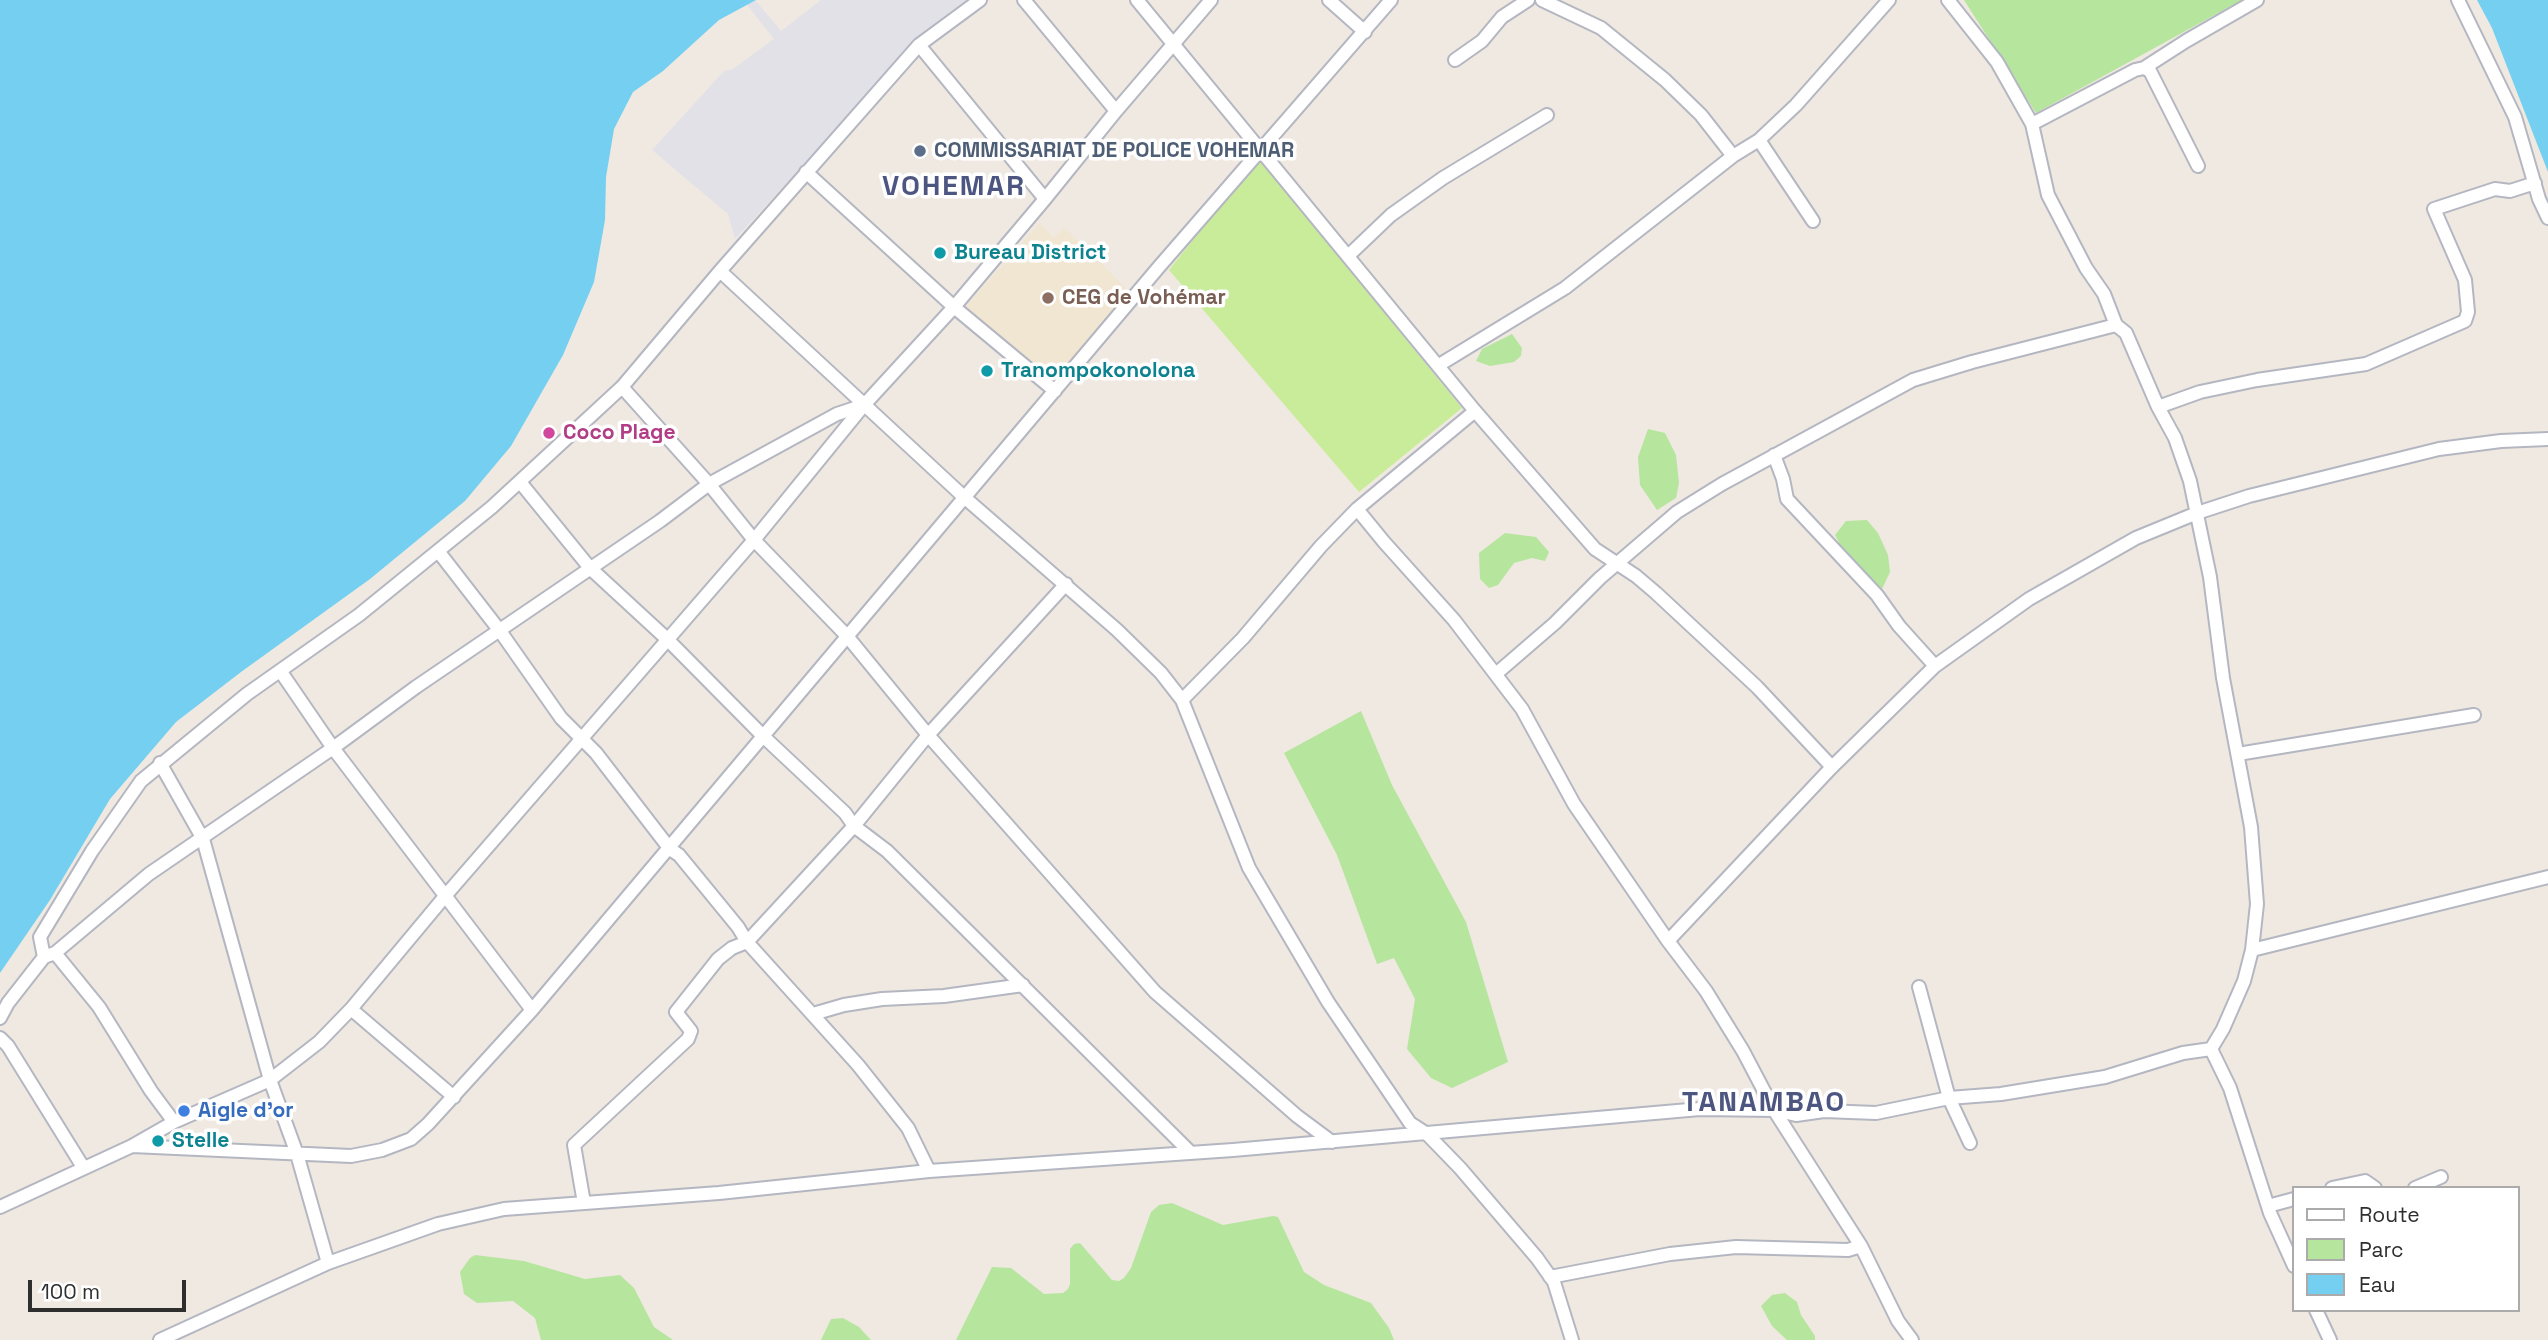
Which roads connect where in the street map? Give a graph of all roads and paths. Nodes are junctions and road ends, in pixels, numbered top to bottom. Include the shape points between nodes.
1 (981, 0) edge
2 (1024, 0) edge
3 (1137, 0) edge
4 (1211, 0) edge
5 (1329, 0) edge
6 (1391, 0) edge
7 (1528, 0) edge
8 (1542, 0) edge
9 (1889, 0) edge
10 (1948, 0) edge
11 (2258, 0) edge
12 (2458, 0) edge
13 (1365, 32) junction
14 (1173, 44) junction
15 (919, 45) junction
16 (1455, 60) dead end
17 (2144, 68) junction
18 (1116, 111) junction
19 (1547, 115) dead end
20 (2032, 124) junction
21 (1759, 139) junction
22 (1258, 150) junction
23 (1733, 156) junction
24 (2198, 166) dead end
25 (806, 172) junction
26 (2535, 183) junction
27 (1045, 199) junction
28 (2548, 218) edge
29 (1813, 221) dead end
30 (1348, 256) junction
31 (720, 271) junction
32 (954, 307) junction
33 (2116, 325) junction
34 (1439, 365) junction
35 (622, 387) junction
36 (1055, 391) junction
37 (864, 405) junction
38 (2158, 407) junction
39 (1475, 411) junction
40 (2548, 439) edge
41 (1774, 455) junction
42 (520, 482) junction
43 (709, 484) junction
44 (964, 497) junction
45 (1357, 509) junction
46 (2197, 513) junction
47 (754, 540) junction
48 (438, 551) junction
49 (1617, 564) junction
50 (590, 568) junction
51 (1066, 584) junction
52 (500, 631) junction
53 (847, 636) junction
54 (667, 639) junction
55 (1935, 666) junction
56 (281, 672) junction
57 (1497, 673) junction
58 (1182, 700) junction
59 (2474, 715) dead end
60 (928, 735) junction
61 (764, 737) junction
62 (581, 738) junction
63 (333, 748) junction
64 (2238, 754) junction
65 (160, 763) junction
66 (1832, 767) junction
67 (854, 826) junction
68 (203, 839) junction
69 (670, 849) junction
70 (2548, 877) edge
71 (446, 895) junction
72 (1668, 941) junction
73 (747, 942) junction
74 (2252, 950) junction
75 (50, 955) junction
76 (1023, 985) junction
77 (1919, 987) dead end
78 (351, 1009) junction
79 (532, 1010) junction
80 (813, 1014) junction
81 (0, 1018) edge
82 (0, 1038) edge
83 (2211, 1049) junction
84 (271, 1080) junction
85 (454, 1097) junction
86 (1949, 1098) junction
87 (1774, 1110) junction
88 (174, 1122) junction
89 (1427, 1134) junction
90 (1332, 1142) junction
91 (1970, 1143) dead end
92 (132, 1146) junction
93 (1191, 1153) junction
94 (297, 1154) junction
95 (83, 1167) junction
96 (929, 1171) junction
97 (2441, 1177) dead end
98 (2339, 1186) edge
99 (2372, 1186) edge
100 (2420, 1186) edge
101 (2292, 1200) edge
102 (584, 1203) junction
103 (2268, 1206) junction
104 (0, 1207) edge
105 (1861, 1246) junction
106 (2292, 1260) edge
107 (328, 1263) junction
108 (1550, 1276) junction
109 (2317, 1312) edge
110 (160, 1340) edge
111 (1572, 1340) edge
112 (1912, 1340) edge
113 (2330, 1340) edge

1 - 15 street
2 - 18 street
3 - 14 street
4 - 14 street
5 - 13 street
6 - 13 street
7 - 16 street
8 - 23 street via 1601,28 1665,80
9 - 21 street via 1796,105
10 - 20 street via 1997,62
11 - 17 street
12 - 26 street via 2515,117
13 - 22 street
14 - 18 street
14 - 22 street
15 - 25 street
15 - 27 street
17 - 20 street
17 - 24 street via 2150,71
18 - 27 street
19 - 30 street via 1433,185 1391,215
20 - 33 street via 2048,195 2104,294
21 - 23 street
21 - 29 street
22 - 30 street
22 - 36 street
23 - 34 street via 1565,288
25 - 31 street
25 - 32 street
26 - 28 street
26 - 38 street via 2510,191 2495,189 2434,209 2465,280 2465,321 2366,364 2257,380
27 - 32 street
30 - 34 street
31 - 35 street
31 - 37 street
32 - 36 street
32 - 37 street
33 - 38 street via 2126,333
33 - 41 street via 1913,380
34 - 39 street
35 - 42 street
35 - 43 street
36 - 44 street
37 - 43 street via 837,414
37 - 44 street
37 - 47 street
38 - 46 street via 2175,438
39 - 45 street
39 - 49 street via 1595,550
40 - 46 street via 2439,449
41 - 49 street via 1677,512
41 - 55 street via 1787,499 1878,596
42 - 48 street
42 - 50 street
43 - 47 street
43 - 50 street
44 - 51 street
44 - 53 street
45 - 57 street
45 - 58 street
46 - 55 street via 2136,538 2016,606
46 - 64 street
47 - 53 street
47 - 54 street
48 - 52 street
48 - 56 street
49 - 57 street
49 - 66 street via 1656,593 1757,687
50 - 52 street
50 - 54 street
51 - 58 street via 1152,665
51 - 60 street
52 - 62 street via 561,718
52 - 63 street
53 - 60 street
53 - 61 street
54 - 61 street
54 - 62 street
55 - 66 street
56 - 63 street
56 - 65 street
57 - 72 street via 1574,804
58 - 89 street via 1249,868 1328,1002 1410,1123
59 - 64 street
60 - 67 street
60 - 90 street via 1155,992
61 - 67 street
61 - 69 street
62 - 69 street
62 - 71 street
63 - 68 street
63 - 71 street
64 - 74 street via 2251,827 2257,904
65 - 68 street
65 - 75 street via 108,827 40,937
66 - 72 street
67 - 73 street
67 - 76 street via 887,851
68 - 75 street via 149,874
68 - 84 street
69 - 73 street
69 - 79 street
70 - 74 street
71 - 78 street
71 - 79 street
72 - 87 street via 1744,1051
73 - 80 street
73 - 102 street via 718,959 676,1012 691,1031 688,1040 574,1144
74 - 83 street via 2244,981
75 - 81 street
75 - 88 street via 99,1007
76 - 80 street via 844,1004
76 - 93 street
77 - 86 street
78 - 84 street
78 - 85 street
79 - 85 street
80 - 96 street via 908,1128
82 - 95 street
83 - 86 street via 2105,1077
83 - 103 street via 2230,1088
84 - 88 street
84 - 94 street
85 - 94 street via 411,1139 382,1150 351,1156
86 - 87 street via 1877,1112 1796,1115
86 - 91 street
87 - 89 street via 1700,1109
87 - 105 street
88 - 92 street
89 - 90 street
89 - 108 street
90 - 93 street
92 - 94 street
92 - 95 street
93 - 96 street
94 - 107 street
95 - 104 street
96 - 102 street
97 - 100 street
98 - 99 street via 2365,1181
101 - 103 street
102 - 107 street via 504,1209 438,1224
103 - 106 street
105 - 108 street via 1848,1251 1729,1248
105 - 112 street
107 - 110 street
108 - 111 street
109 - 113 street

